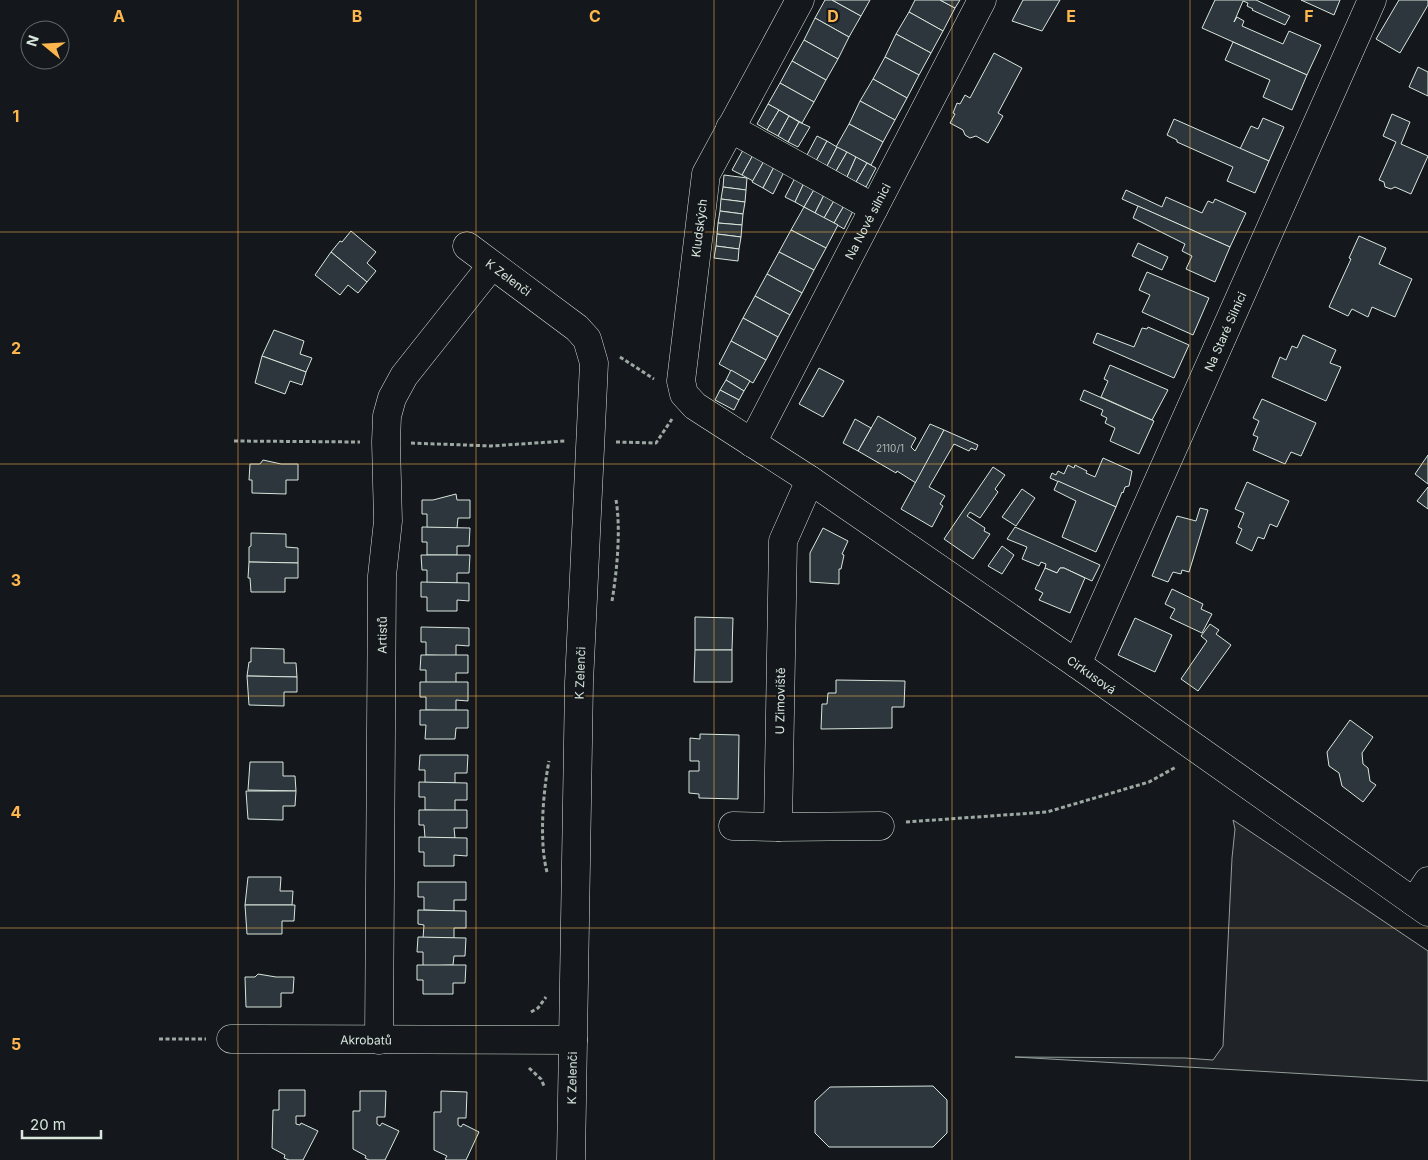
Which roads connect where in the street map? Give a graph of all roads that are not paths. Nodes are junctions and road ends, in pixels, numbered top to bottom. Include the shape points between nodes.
1 (800, 0) edge
2 (982, 0) edge
3 (1372, 0) edge
4 (730, 128) junction
5 (874, 208) junction
6 (467, 246) dead end
7 (492, 265) junction
8 (752, 443) junction
9 (810, 480) junction
10 (1077, 664) junction
11 (733, 826) dead end
12 (778, 826) junction
13 (880, 826) road end
14 (1423, 898) edge
15 (231, 1039) road end
16 (379, 1040) junction
17 (573, 1040) junction
18 (571, 1160) edge

1 - 4 street, Kludských
2 - 5 street, Na Nové silnici
3 - 10 street, Na Staré Silnici
4 - 5 street
4 - 8 street, Kludských via 706,174 681,382 684,394 695,406
5 - 8 street, Na Nové silnici
6 - 7 street, K Zelenči
7 - 16 street, Artistů via 404,376 387,416 388,521 382,576
7 - 17 street, K Zelenči via 577,328 587,339 594,363 577,441 579,683
8 - 9 street, Cirkusová
9 - 10 street, Cirkusová
9 - 12 street, U Zimoviště via 782,541
10 - 14 street, Cirkusová via 1203,753
11 - 12 street
12 - 13 street
15 - 16 street, Akrobatů
16 - 17 street, Akrobatů
17 - 18 street, K Zelenči

